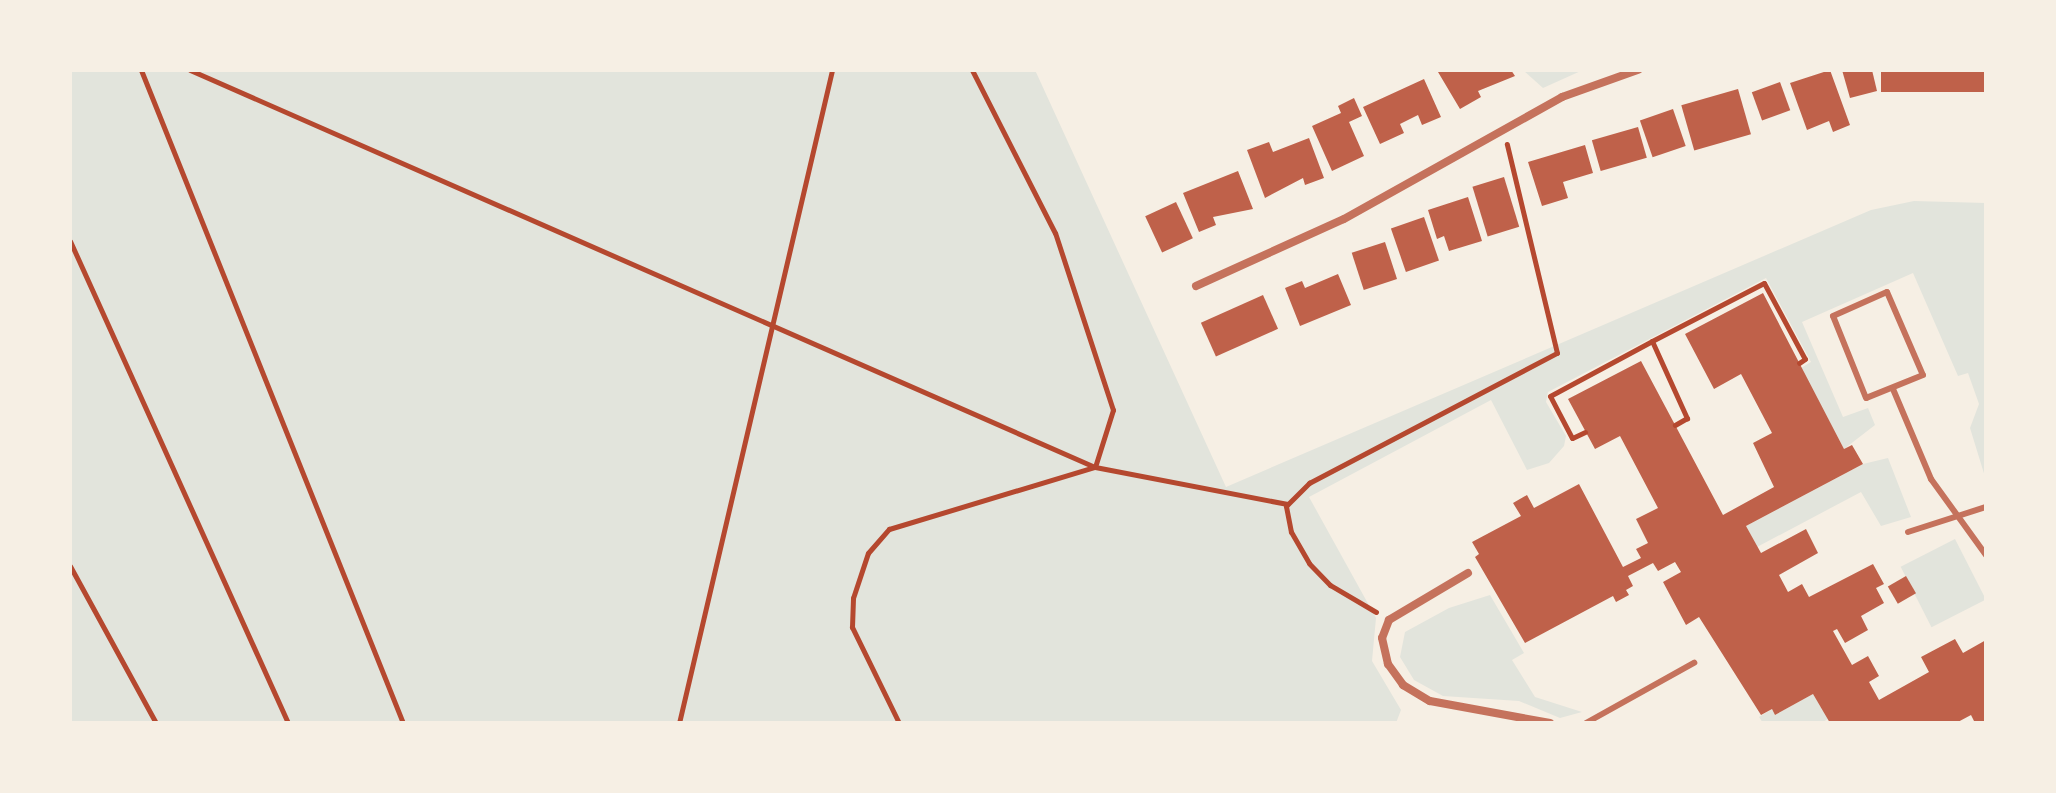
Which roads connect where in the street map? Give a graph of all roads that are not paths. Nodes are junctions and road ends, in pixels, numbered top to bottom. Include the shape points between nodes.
1 (1638, 70) edge
2 (1196, 286) dead end
3 (1893, 389) junction
4 (1986, 507) edge
5 (1958, 515) junction
6 (1908, 532) dead end
7 (1986, 555) edge
8 (1468, 573) dead end
9 (1694, 663) dead end
10 (1550, 723) edge
11 (1586, 723) edge

1 - 2 street via 1562,97 1344,219
3 - 3 lane via 1923,375 1887,292 1833,316 1866,398
3 - 5 lane via 1931,479
4 - 5 lane
5 - 6 lane
5 - 7 lane
8 - 10 street via 1389,620 1382,638 1388,664 1417,696
9 - 11 lane

